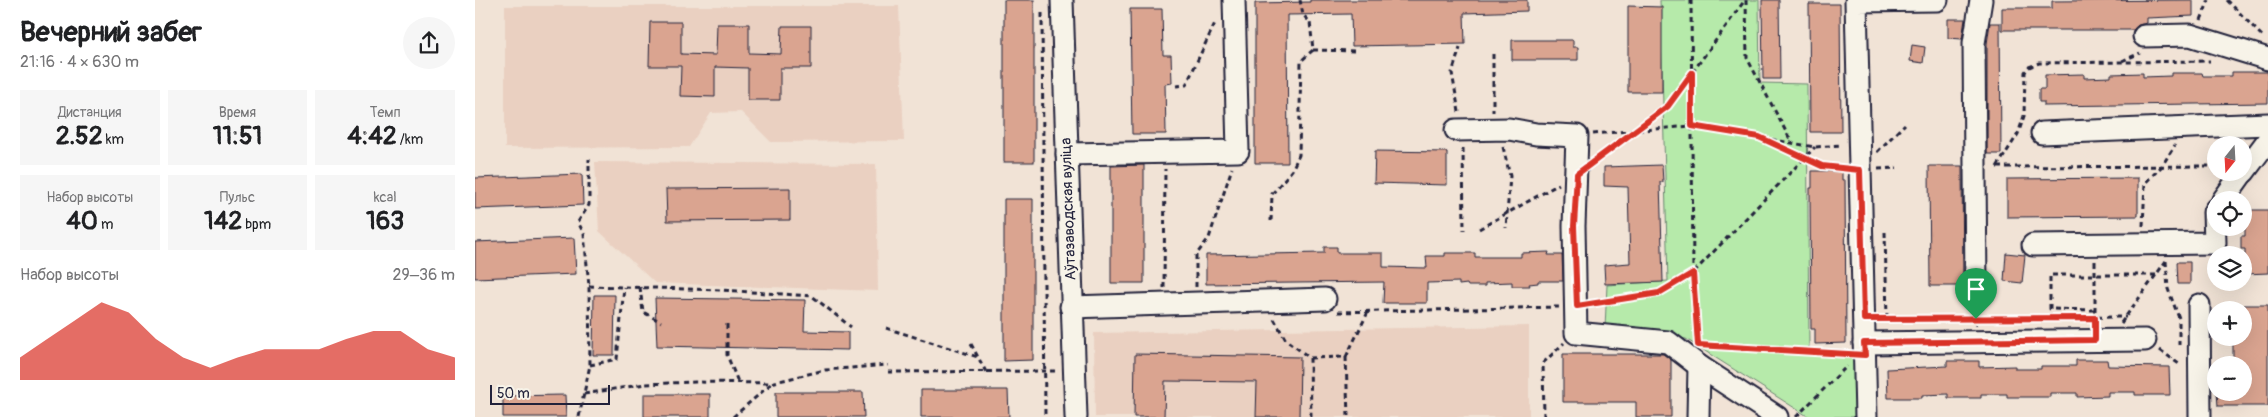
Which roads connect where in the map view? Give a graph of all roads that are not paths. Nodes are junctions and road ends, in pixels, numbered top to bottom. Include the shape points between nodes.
1 (1062, 0) edge
2 (1234, 0) edge
3 (1937, 0) edge
4 (1981, 0) edge
5 (2144, 36) dead end
6 (2268, 59) edge
7 (2268, 124) edge
8 (1456, 130) dead end
9 (2042, 133) dead end
10 (2268, 140) edge
11 (1067, 154) junction
12 (2253, 159) edge
13 (2215, 236) edge
14 (2033, 245) dead end
15 (1976, 291) road end
16 (1327, 305) road end
17 (2199, 305) dead end
18 (1071, 308) junction
19 (2145, 340) road end
20 (1862, 351) junction
21 (1699, 366) junction
22 (1076, 417) edge
23 (1698, 417) edge
24 (1777, 417) edge
25 (1866, 417) edge
26 (2200, 417) edge

1 - 11 street, Аўтазаводская вуліца
2 - 11 street via 1238,151
3 - 20 street via 1857,1
4 - 15 street via 1973,43
5 - 6 street via 2190,35
7 - 9 street
8 - 21 street via 1509,129 1577,136 1574,226 1576,332 1668,342
10 - 12 street
11 - 18 street, Аўтазаводская вуліца
13 - 14 street via 2215,243
16 - 18 street via 1271,300
17 - 26 street
18 - 22 street, Аўтазаводская вуліца
19 - 20 street via 1977,342
20 - 25 street
21 - 23 street
21 - 24 street

